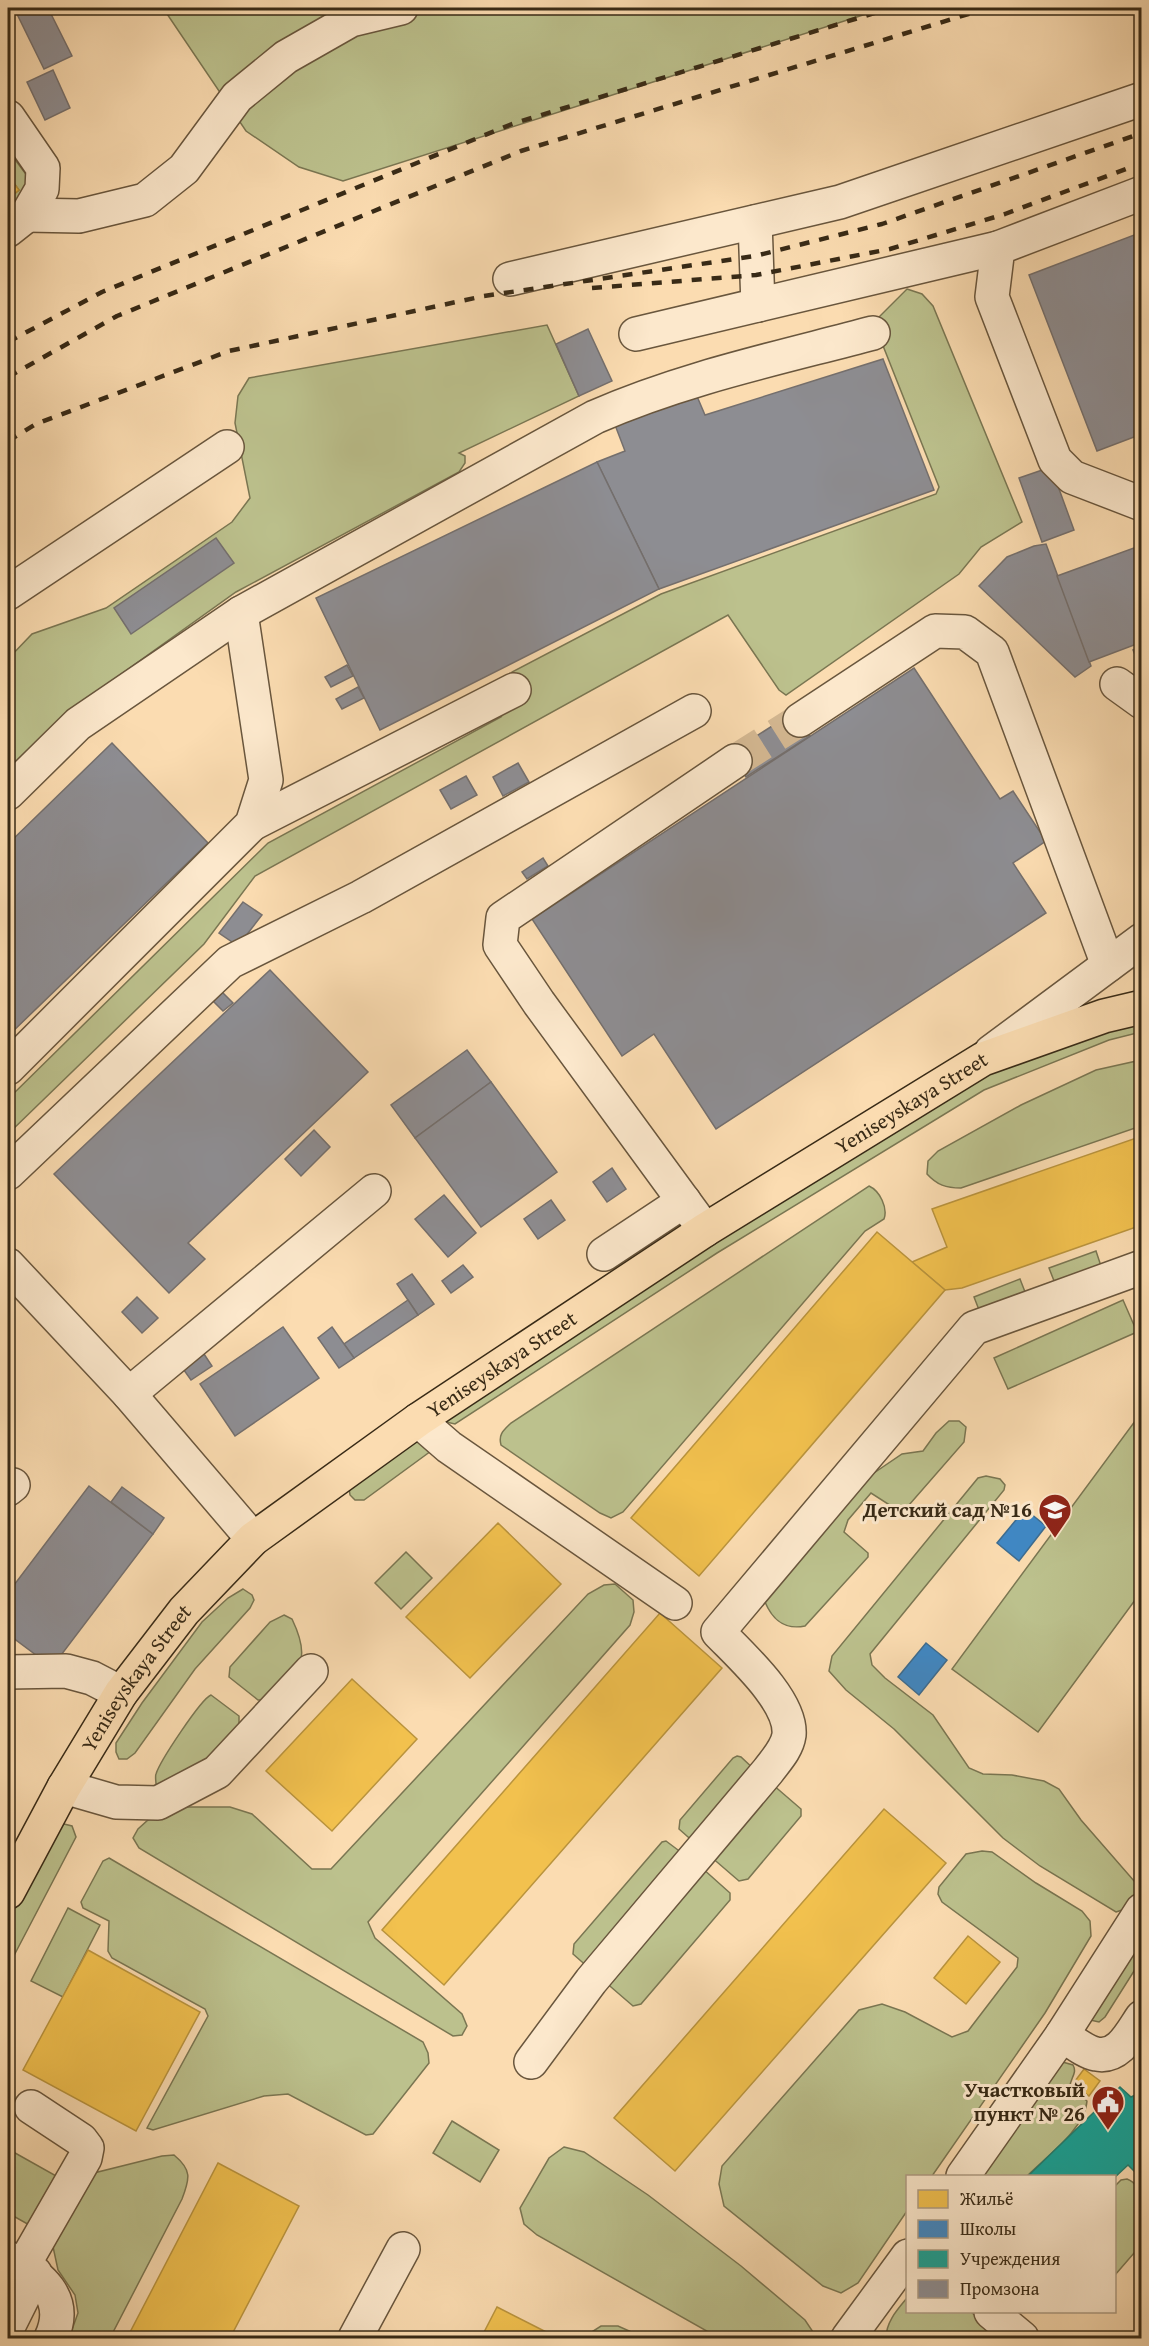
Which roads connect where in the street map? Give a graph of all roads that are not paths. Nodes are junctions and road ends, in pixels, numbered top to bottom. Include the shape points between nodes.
1 (401, 8) edge
2 (1142, 99) edge
3 (8, 117) edge
4 (1142, 193) edge
5 (755, 222) junction
6 (17, 223) edge
7 (998, 248) junction
8 (510, 279) dead end
9 (758, 305) junction
10 (873, 333) dead end
11 (636, 334) dead end
12 (228, 447) dead end
13 (1142, 504) edge
14 (8, 593) edge
15 (241, 613) junction
16 (514, 690) dead end
17 (694, 711) dead end
18 (800, 720) tunnel mouth
19 (735, 761) tunnel mouth
20 (8, 793) edge
21 (252, 824) junction
22 (1142, 940) edge
23 (1108, 965) junction
24 (1142, 1007) edge
25 (983, 1059) junction
26 (8, 1068) edge
27 (8, 1173) edge
28 (374, 1191) dead end
29 (684, 1201) junction
30 (705, 1230) junction
31 (604, 1254) dead end
32 (8, 1265) edge
33 (1142, 1267) edge
34 (129, 1394) junction
35 (418, 1420) junction
36 (253, 1539) junction
37 (675, 1603) dead end
38 (311, 1671) dead end
39 (8, 1672) edge
40 (121, 1693) junction
41 (64, 1787) junction
42 (8, 1892) edge
43 (1136, 1919) edge
44 (1142, 2017) edge
45 (1062, 2035) junction
46 (531, 2062) dead end
47 (31, 2108) dead end
48 (964, 2175) edge
49 (403, 2249) dead end
50 (906, 2259) edge
51 (22, 2266) edge
52 (992, 2313) edge
53 (8, 2327) edge
54 (51, 2338) edge
55 (356, 2338) edge
56 (848, 2338) edge
57 (1022, 2338) edge

1 - 6 street via 351,20 286,57 237,97 184,168 145,200 79,216
2 - 5 street via 840,202
3 - 6 street via 43,168 42,189
4 - 7 street
5 - 8 street
5 - 9 street
7 - 9 street
7 - 13 street via 992,297 1055,460 1072,477
9 - 11 street
10 - 15 street via 701,378 643,396 595,417
12 - 14 street
15 - 20 street via 78,724
15 - 21 street via 266,780
16 - 21 street
17 - 27 street via 361,897 230,962
18 - 23 street via 934,631 965,632 992,652
19 - 29 street via 503,918 500,945
21 - 26 street
22 - 23 street
23 - 25 street
24 - 25 main road, Yeniseyskaya Street via 1104,1016
25 - 30 main road, Yeniseyskaya Street
28 - 34 street
29 - 30 street
29 - 31 street
30 - 35 main road, Yeniseyskaya Street
32 - 34 street
33 - 46 street via 974,1328 718,1632 776,1698 786,1718 787,1744 591,1981
34 - 36 street
35 - 36 main road, Yeniseyskaya Street
35 - 37 street via 449,1447
36 - 40 main road, Yeniseyskaya Street via 184,1611
38 - 41 street via 217,1772 158,1803 116,1802
39 - 40 street via 66,1671 92,1678
40 - 41 main road, Yeniseyskaya Street
41 - 42 main road, Yeniseyskaya Street
43 - 45 street
44 - 45 street via 1123,2045 1112,2052 1096,2054
45 - 48 street
47 - 51 street via 81,2140 87,2148 85,2158
49 - 55 street
50 - 56 street
51 - 53 street
51 - 54 street via 53,2293 55,2329
52 - 57 street

